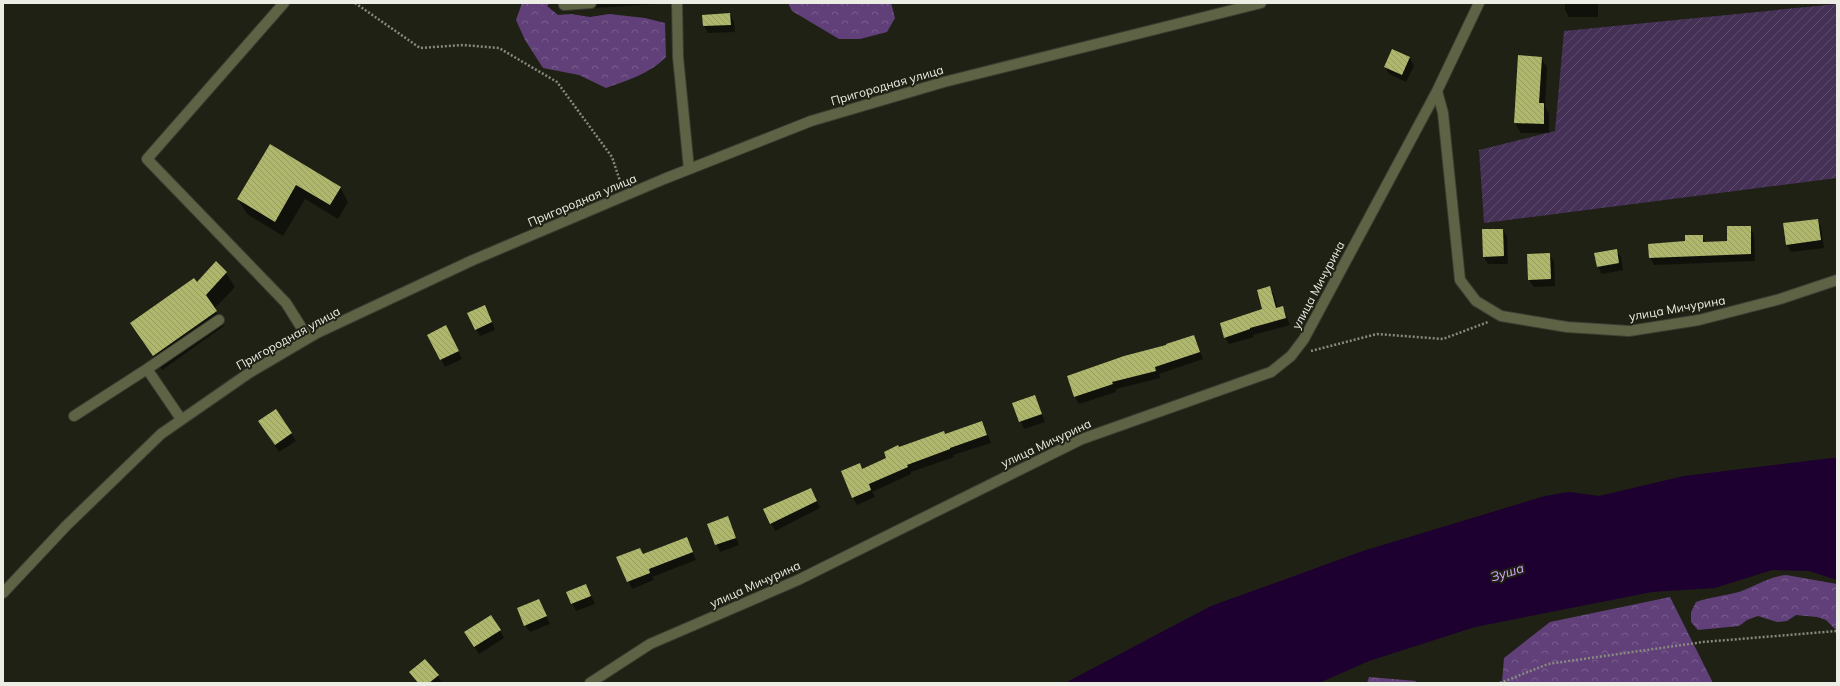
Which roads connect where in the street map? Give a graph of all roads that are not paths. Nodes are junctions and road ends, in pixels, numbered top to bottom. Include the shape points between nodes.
1 (284, 3) edge
2 (564, 3) edge
3 (591, 3) edge
4 (677, 3) edge
5 (1261, 3) edge
6 (1479, 3) edge
7 (1437, 91) junction
8 (689, 169) junction
9 (1837, 280) edge
10 (219, 320) dead end
11 (308, 338) junction
12 (147, 369) junction
13 (74, 416) dead end
14 (181, 420) junction
15 (3, 592) edge
16 (590, 683) edge

1 - 11 street via 147,159 286,304
2 - 3 street
4 - 8 street via 678,57
5 - 8 street, Пригородная улица via 936,84 811,121
6 - 7 street, улица Мичурина
7 - 9 street, улица Мичурина via 1443,113 1460,280 1476,301 1502,316 1567,327 1629,331 1699,320 1780,299
7 - 16 street, улица Мичурина via 1304,339 1291,356 1271,372 1082,439 798,580 650,644
8 - 11 street, Пригородная улица via 474,260
10 - 12 street
11 - 14 street, Пригородная улица via 249,373
12 - 13 street
12 - 14 street
14 - 15 street, Пригородная улица via 129,463

